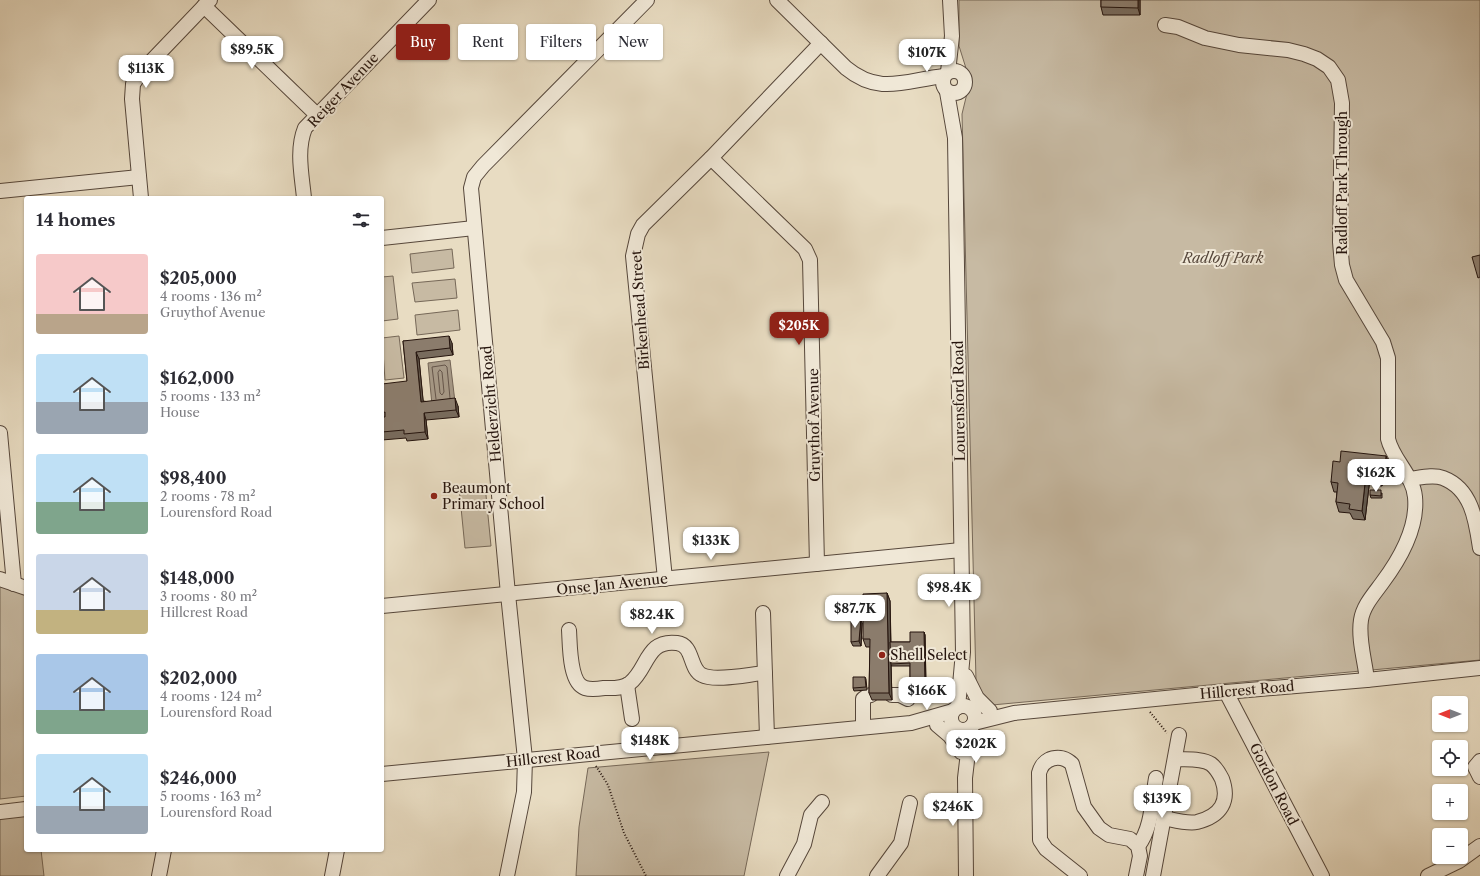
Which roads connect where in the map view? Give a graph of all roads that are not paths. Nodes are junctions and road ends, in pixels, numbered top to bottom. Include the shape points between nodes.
1 (429, 0) edge
2 (647, 0) edge
3 (777, 0) edge
4 (950, 0) edge
5 (207, 3) edge
6 (1165, 25) dead end
7 (821, 43) junction
8 (951, 82) junction
9 (317, 115) junction
10 (711, 158) junction
11 (139, 177) junction
12 (0, 191) edge
13 (141, 196) edge
14 (304, 196) edge
15 (474, 228) junction
16 (384, 238) edge
17 (0, 433) edge
18 (1409, 479) junction
19 (1480, 548) edge
20 (961, 550) junction
21 (816, 564) junction
22 (0, 579) edge
23 (665, 579) junction
24 (20, 586) edge
25 (508, 594) junction
26 (384, 606) edge
27 (763, 613) dead end
28 (569, 630) dead end
29 (1480, 668) edge
30 (964, 671) junction
31 (765, 673) junction
32 (1367, 680) junction
33 (627, 685) junction
34 (1226, 692) junction
35 (872, 695) edge
36 (892, 695) dead end
37 (908, 700) dead end
38 (990, 711) junction
39 (1014, 713) junction
40 (966, 715) junction
41 (632, 719) dead end
42 (915, 722) junction
43 (937, 725) junction
44 (863, 727) junction
45 (956, 728) junction
46 (767, 736) junction
47 (961, 752) junction
48 (525, 759) junction
49 (1480, 761) edge
50 (384, 774) edge
51 (1480, 777) edge
52 (965, 778) junction
53 (1156, 778) dead end
54 (822, 802) dead end
55 (910, 803) dead end
56 (24, 809) edge
57 (0, 812) edge
58 (1164, 818) junction
59 (1138, 846) junction
60 (1478, 848) edge
61 (164, 852) edge
62 (337, 852) edge
63 (160, 876) edge
64 (332, 876) edge
65 (507, 876) edge
66 (787, 876) edge
67 (877, 876) edge
68 (966, 876) edge
69 (1080, 876) edge
70 (1136, 876) edge
71 (1153, 876) edge
72 (1322, 876) edge
73 (1428, 876) edge

1 - 9 street, Reiger Avenue
2 - 15 street, Helderzicht Road via 474,177 471,196
3 - 7 street
4 - 8 street, Lourensford Road
5 - 9 street
5 - 11 street via 141,72 133,84
6 - 18 street, Radloff Park Through via 1178,27 1205,38 1304,54 1329,67 1338,80 1342,103 1342,265 1346,280 1383,342 1388,358 1388,439 1391,450
7 - 8 street via 852,73 867,82
7 - 10 street, Birkenhead Street
8 - 20 street, Lourensford Road via 955,138
9 - 14 street, Reiger Avenue via 305,128 301,138
10 - 21 street, Gruythof Avenue via 805,249 810,260
10 - 23 street, Birkenhead Street via 643,225 632,256
11 - 12 street
11 - 13 street
15 - 16 street
15 - 25 street, Helderzicht Road
17 - 24 street
18 - 19 street via 1435,476 1443,478 1464,493 1474,514
18 - 32 street, Radloff Park Through via 1415,497 1414,519 1409,536 1397,563 1364,608 1361,619 1360,631
20 - 21 street, Onse Jan Avenue
20 - 30 street, Lourensford Road
21 - 23 street, Onse Jan Avenue
22 - 24 street
23 - 25 street, Onse Jan Avenue
25 - 26 street, Onse Jan Avenue
25 - 48 street, Helderzicht Road
27 - 31 street
28 - 33 street via 573,670 580,685 594,689
29 - 32 street, Hillcrest Road
30 - 38 street via 977,698
30 - 40 street, Lourensford Road via 959,677
31 - 33 street via 716,678 702,676 694,667 687,649 678,643 667,643 654,648
31 - 46 street
32 - 34 street, Hillcrest Road
33 - 41 street
34 - 39 street, Hillcrest Road
34 - 72 street, Gordon Road
35 - 44 street via 863,699
36 - 37 street via 900,695
38 - 39 street, Hillcrest Road
38 - 40 street, Hillcrest Road
39 - 40 street, Hillcrest Road
40 - 42 street, Hillcrest Road
40 - 45 street, Lourensford Road via 951,721
40 - 52 street, Lourensford Road
42 - 43 street, Hillcrest Road
42 - 44 street, Hillcrest Road
43 - 45 street, Hillcrest Road
43 - 47 street via 950,736
44 - 46 street, Hillcrest Road
45 - 47 street, Lourensford Road
46 - 48 street, Hillcrest Road
47 - 52 street, Lourensford Road
48 - 50 street, Hillcrest Road
48 - 65 street, Helderzicht Road via 524,792
49 - 51 street via 1475,767
52 - 68 street, Lourensford Road
53 - 59 street via 1148,827
54 - 66 street via 811,815 804,844
55 - 67 street via 901,843
56 - 57 street
58 - 58 street via 1177,747 1211,764 1226,789 1226,799 1222,808 1197,822
58 - 71 street
59 - 69 street via 1130,839 1101,831 1084,807 1072,764 1062,758 1049,759 1042,764 1039,773 1040,840 1046,849
59 - 70 street via 1140,856
60 - 73 street
61 - 63 street
62 - 64 street

